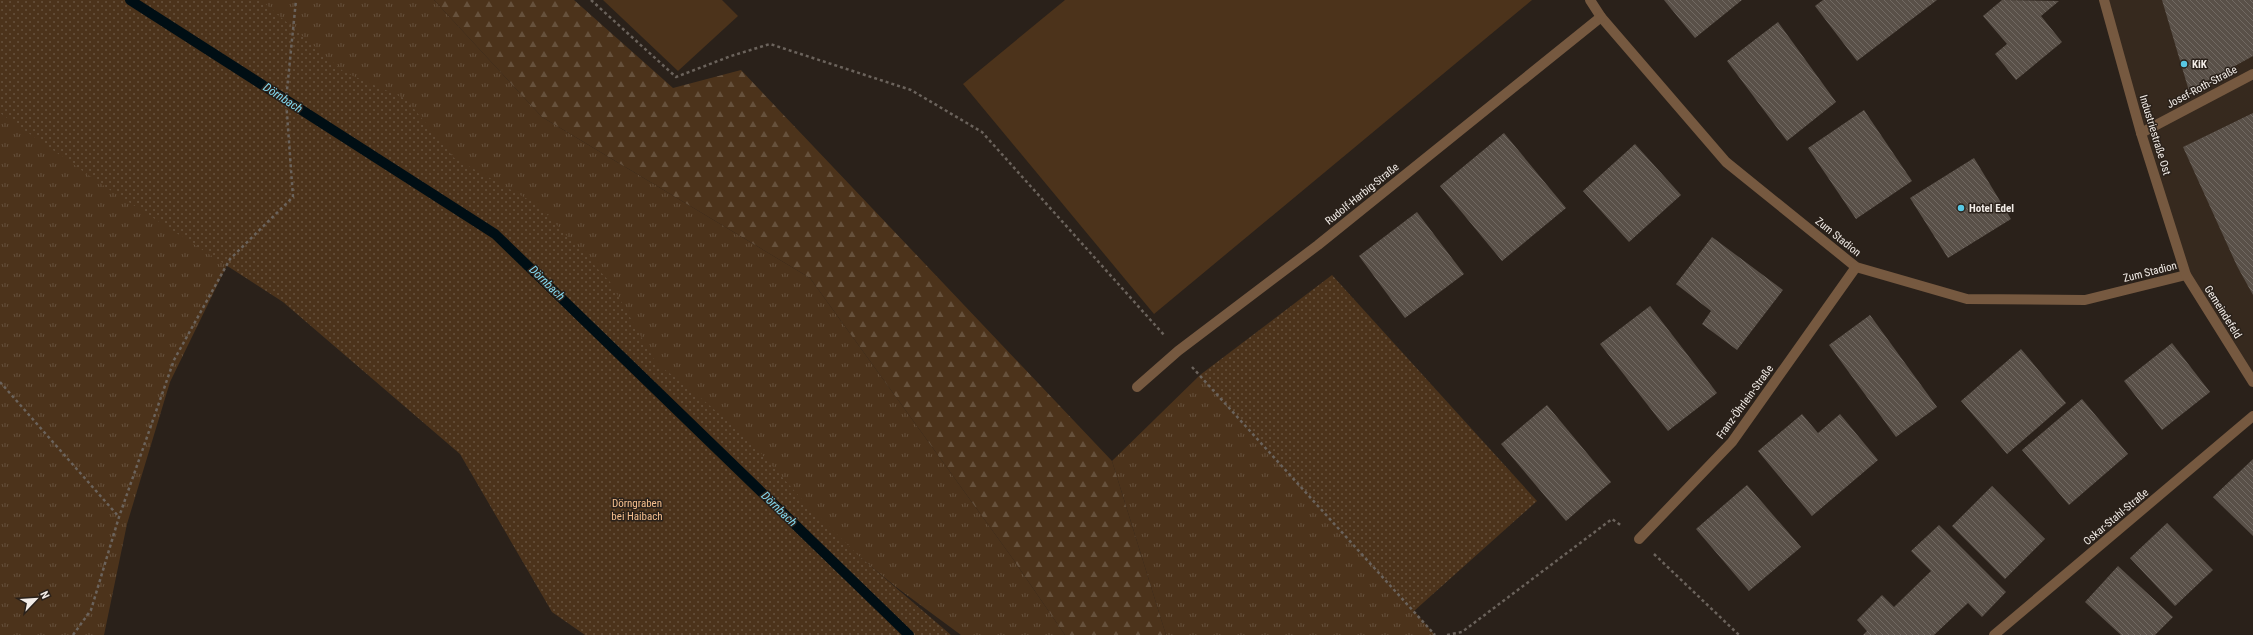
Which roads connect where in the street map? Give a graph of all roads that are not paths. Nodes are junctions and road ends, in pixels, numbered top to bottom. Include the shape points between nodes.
1 (1590, 0) edge
2 (2104, 0) edge
3 (1601, 16) junction
4 (2253, 74) edge
5 (2141, 133) junction
6 (1856, 267) junction
7 (2186, 275) junction
8 (2253, 382) edge
9 (1136, 387) dead end
10 (2253, 416) edge
11 (1639, 539) road end
12 (1994, 635) edge

1 - 3 street, Zum Stadion
2 - 5 street, Industriestraße Ost
3 - 6 street, Zum Stadion via 1726,162
3 - 9 street, Rudolf-Harbig-Straße via 1318,245 1178,351
4 - 5 street, Josef-Roth-Straße
5 - 7 street, Industriestraße Ost
6 - 7 street, Zum Stadion via 1967,299 2084,300
6 - 11 street, Franz-Öhrlein-Straße via 1732,442
7 - 8 street, Gemeindefeld
10 - 12 street, Oskar-Stahl-Straße

